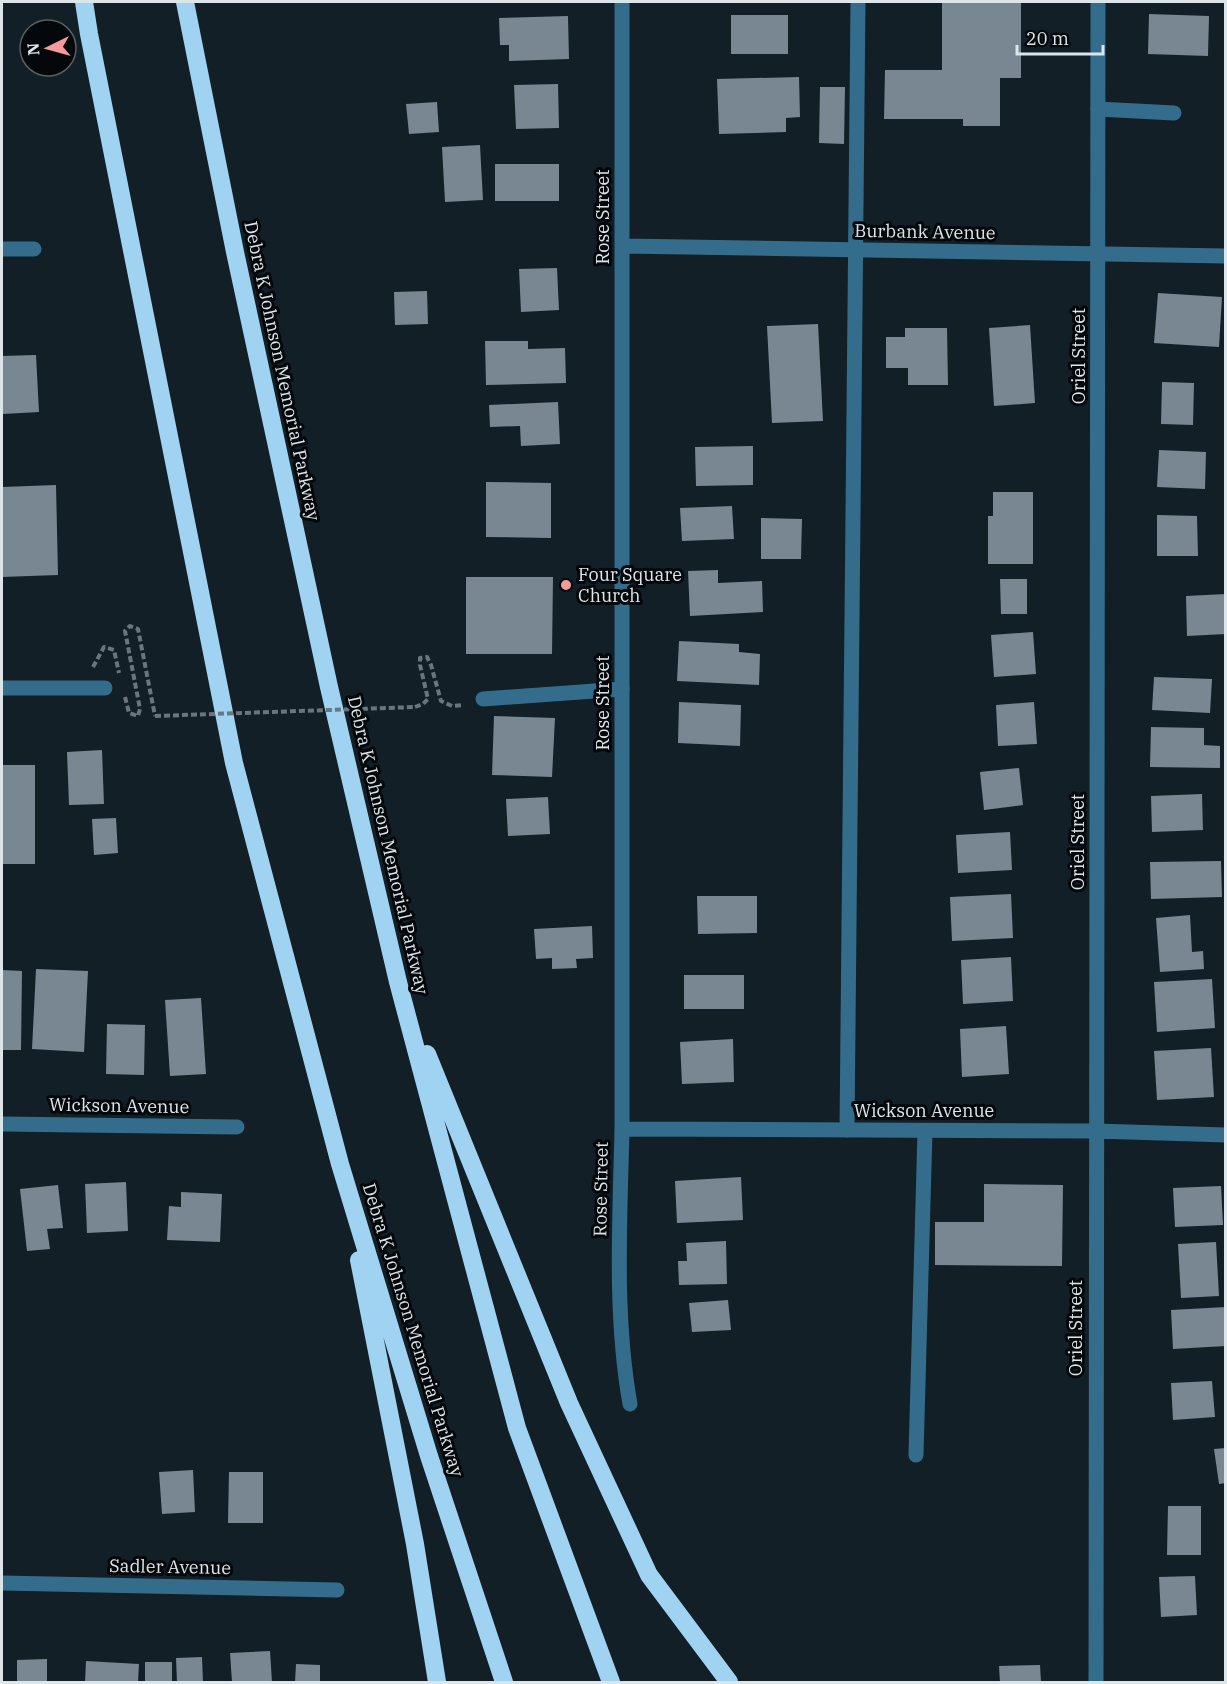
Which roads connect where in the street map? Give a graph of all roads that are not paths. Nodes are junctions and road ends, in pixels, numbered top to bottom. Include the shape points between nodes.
1 (84, 2) edge
2 (185, 2) edge
3 (622, 2) edge
4 (858, 2) edge
5 (1098, 2) edge
6 (1098, 110) junction
7 (1174, 113) dead end
8 (623, 246) junction
9 (2, 249) edge
10 (34, 249) dead end
11 (856, 250) junction
12 (1099, 254) junction
13 (1226, 256) edge
14 (2, 688) edge
15 (105, 688) dead end
16 (622, 689) junction
17 (483, 699) road end
18 (398, 982) junction
19 (2, 1124) edge
20 (237, 1127) dead end
21 (622, 1129) junction
22 (847, 1130) junction
23 (925, 1131) junction
24 (1096, 1131) junction
25 (1226, 1135) edge
26 (340, 1164) junction
27 (630, 1404) dead end
28 (916, 1455) dead end
29 (2, 1583) edge
30 (337, 1590) dead end
31 (437, 1683) edge
32 (504, 1683) edge
33 (611, 1683) edge
34 (729, 1683) edge
35 (1096, 1683) edge

1 - 26 highway, Debra K Johnson Memorial Parkway via 234,763
2 - 18 highway, Debra K Johnson Memorial Parkway via 326,675
3 - 8 street, Rose Street
4 - 11 street
5 - 6 street, Oriel Street
6 - 7 street
6 - 12 street, Oriel Street
8 - 11 street, Burbank Avenue
8 - 16 street, Rose Street
9 - 10 street
11 - 12 street, Burbank Avenue
11 - 22 street
12 - 13 street, Burbank Avenue
12 - 24 street, Oriel Street
14 - 15 street
16 - 17 street
16 - 21 street, Rose Street
18 - 33 highway, Debra K Johnson Memorial Parkway via 517,1428
18 - 34 highway via 569,1403 649,1575
19 - 20 street, Wickson Avenue
21 - 22 street, Wickson Avenue
21 - 27 street, Rose Street via 622,1361
22 - 23 street, Wickson Avenue
23 - 24 street, Wickson Avenue
23 - 28 street
24 - 25 street, Wickson Avenue
24 - 35 street, Oriel Street
26 - 31 highway via 415,1544
26 - 32 highway, Debra K Johnson Memorial Parkway via 429,1456
29 - 30 street, Sadler Avenue

